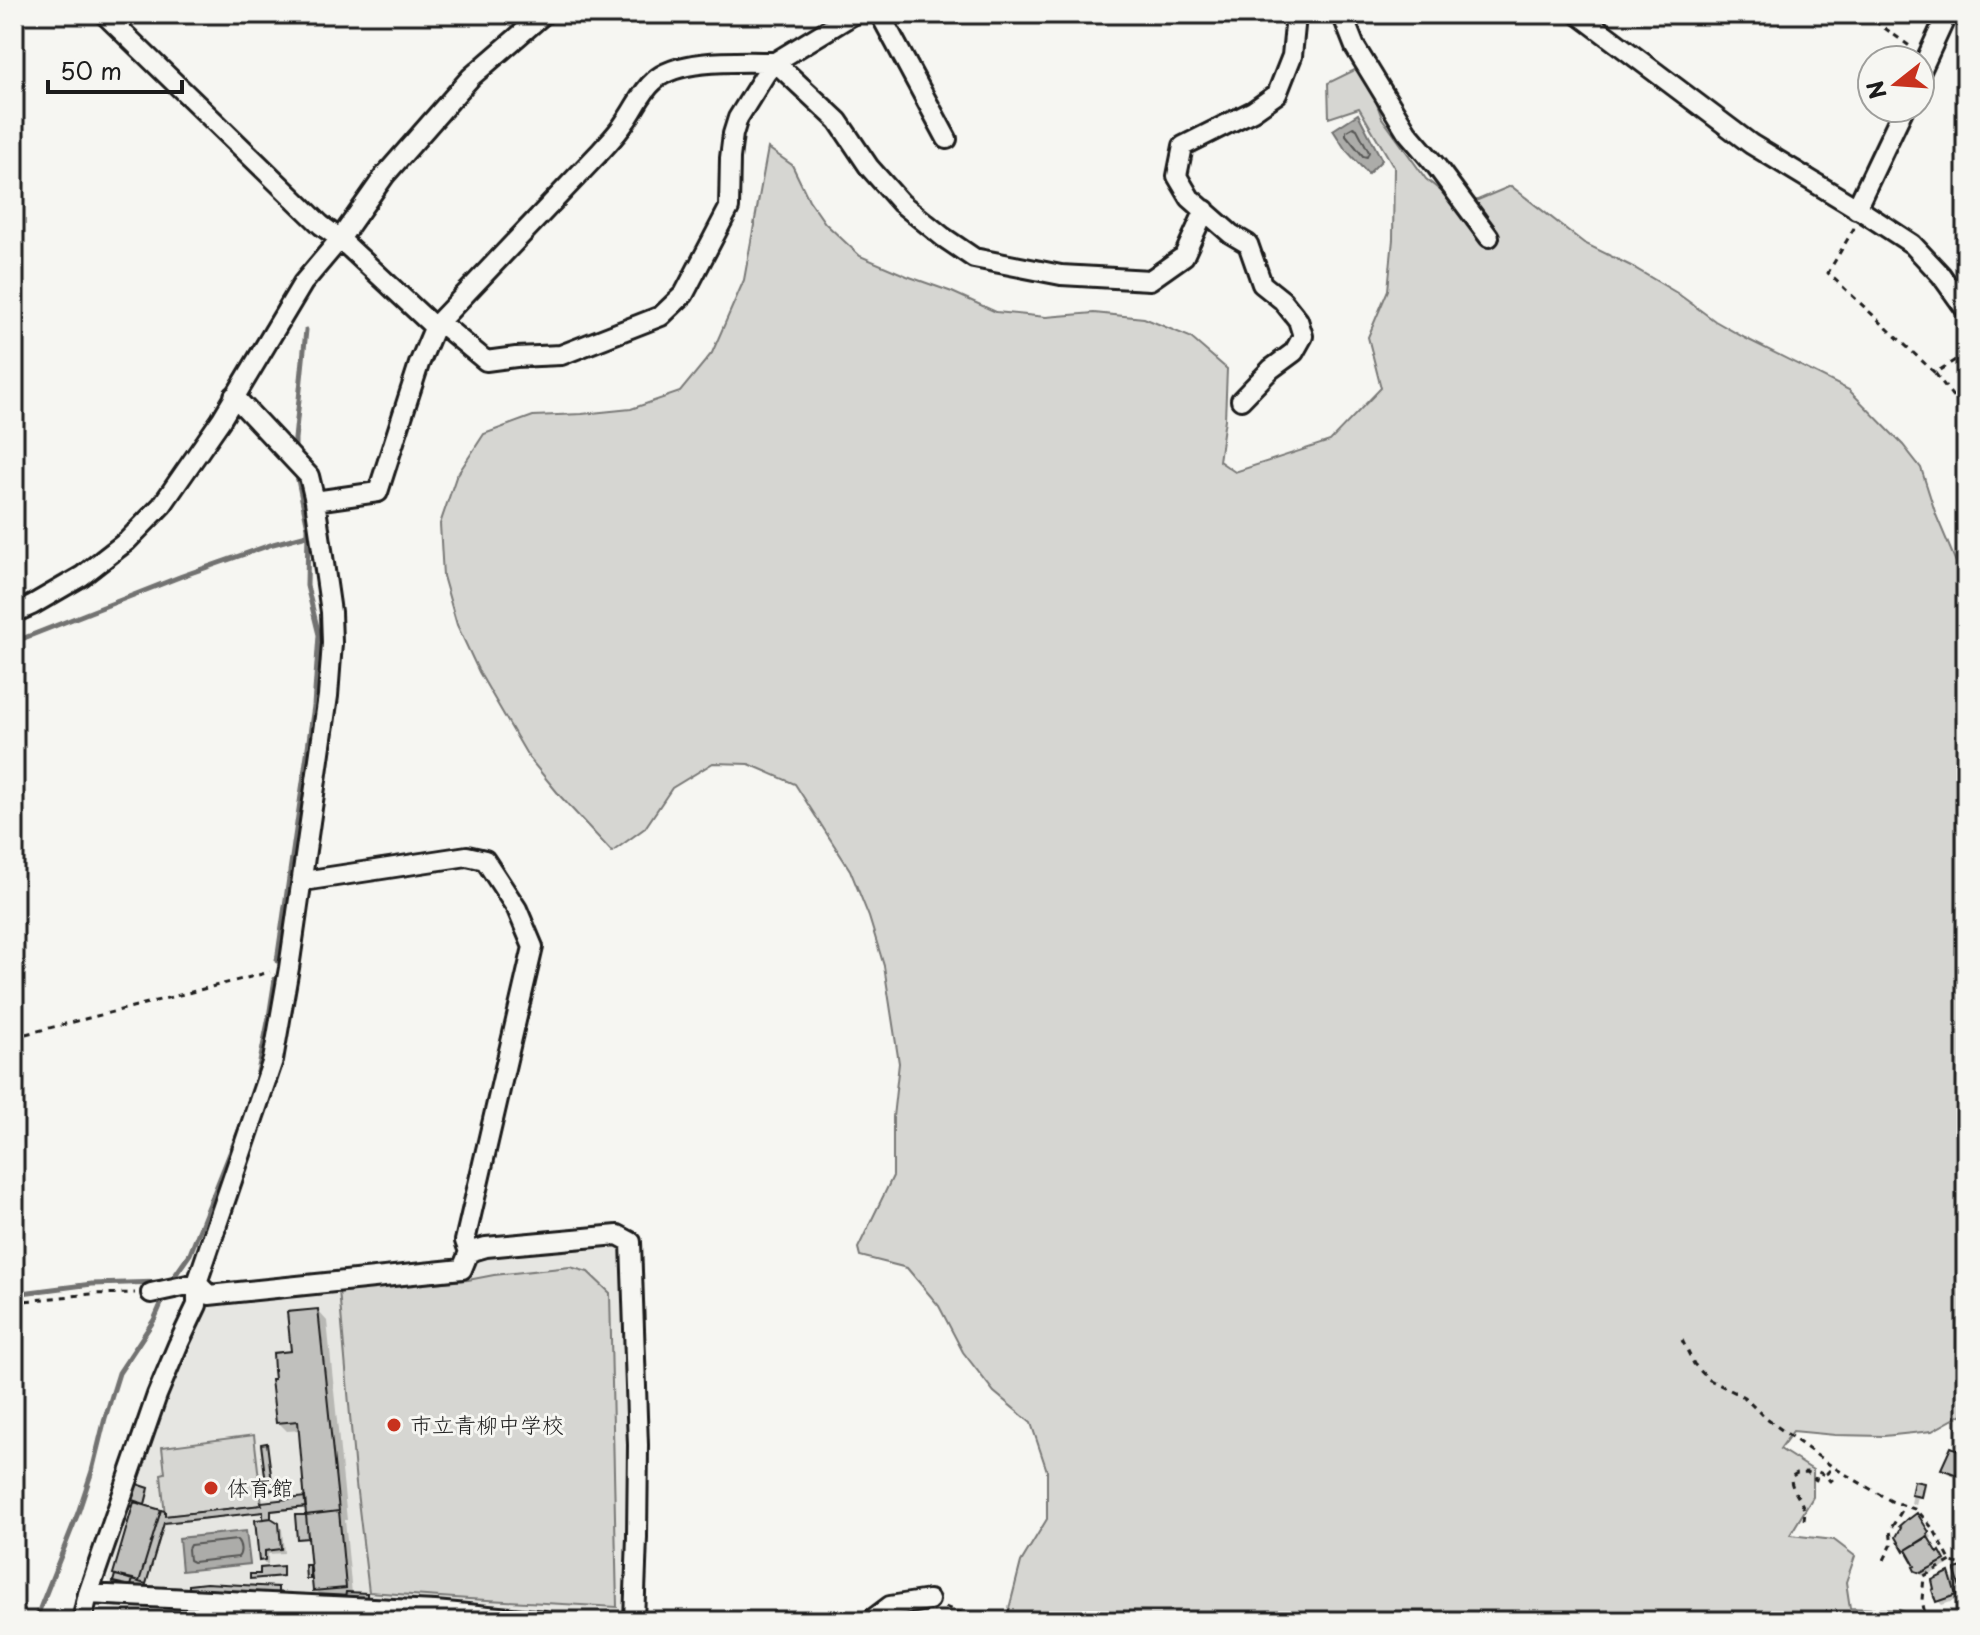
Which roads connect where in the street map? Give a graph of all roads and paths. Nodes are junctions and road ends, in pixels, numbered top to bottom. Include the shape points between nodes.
1 (104, 14) edge
2 (544, 14) edge
3 (854, 14) edge
4 (880, 14) edge
5 (1294, 14) edge
6 (1342, 14) edge
7 (1578, 14) edge
8 (1865, 14) edge
9 (1947, 14) edge
10 (1898, 44) edge
11 (1933, 44) edge
12 (775, 62) junction
13 (1897, 124) edge
14 (947, 139) dead end
15 (1205, 210) junction
16 (1860, 211) junction
17 (1489, 237) dead end
18 (340, 239) junction
19 (1966, 310) edge
20 (435, 326) junction
21 (1966, 353) edge
22 (1935, 373) junction
23 (234, 396) junction
24 (1241, 400) dead end
25 (1966, 414) edge
26 (315, 501) junction
27 (14, 613) edge
28 (302, 878) junction
29 (289, 968) junction
30 (14, 1037) edge
31 (469, 1252) junction
32 (197, 1283) junction
33 (151, 1293) joint
34 (14, 1302) edge
35 (1682, 1340) dead end
36 (1833, 1467) junction
37 (1904, 1507) junction
38 (1804, 1520) dead end
39 (1884, 1560) dead end
40 (1951, 1561) junction
41 (1966, 1561) edge
42 (88, 1594) junction
43 (929, 1600) joint
44 (434, 1616) edge
45 (82, 1621) edge
46 (544, 1621) edge
47 (634, 1621) edge
48 (870, 1621) edge
49 (983, 1621) edge
50 (1919, 1621) edge

1 - 18 street
2 - 18 street via 471,77 385,175
3 - 12 street
4 - 14 street
5 - 15 street via 1292,56 1277,94 1183,146 1177,176
6 - 17 street via 1355,47 1407,132
7 - 16 street via 1751,144
8 - 10 path
9 - 11 street
12 - 15 street via 838,121 901,203 974,258 1061,275 1150,280 1184,256
12 - 20 street via 700,64 657,78 601,151
12 - 20 street via 738,118 729,208 674,306 661,316 561,355 486,361 444,326
13 - 16 street
15 - 24 street via 1248,244 1262,284 1298,320 1303,336 1294,352
16 - 19 street via 1912,244
16 - 22 path via 1828,273
18 - 20 street
18 - 23 street via 303,283
20 - 26 street via 378,492
21 - 22 path
22 - 25 path
23 - 26 street via 309,476
23 - 27 street via 162,505 127,541 82,576
26 - 28 street via 332,643
28 - 29 street
28 - 31 street via 467,856 485,860 517,909 533,947 465,1241
29 - 30 path
29 - 32 street via 273,1060
31 - 32 street via 462,1269 209,1295
31 - 47 street via 618,1235 631,1242 638,1445
32 - 33 street
32 - 42 street via 197,1305 157,1395
33 - 34 path
35 - 36 path via 1708,1379 1744,1397
36 - 37 path
36 - 38 path via 1827,1473 1830,1481 1818,1472 1816,1480 1807,1472 1791,1477 1805,1509
37 - 39 path via 1890,1530 1892,1544
37 - 40 path via 1921,1513
40 - 41 path
40 - 50 path via 1924,1576 1925,1614
42 - 44 street
42 - 45 street
43 - 48 street via 890,1606
43 - 49 path
44 - 46 street

